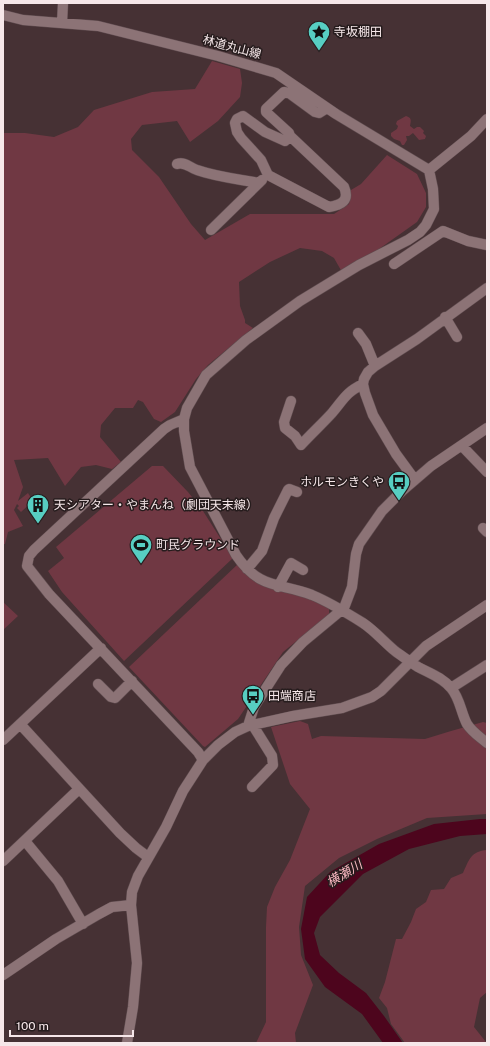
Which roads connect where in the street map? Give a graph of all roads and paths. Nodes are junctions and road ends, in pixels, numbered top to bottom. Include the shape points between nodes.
1 (63, 3) edge
2 (3, 15) edge
3 (62, 23) junction
4 (327, 108) junction
5 (487, 119) edge
6 (290, 136) junction
7 (177, 164) dead end
8 (429, 170) junction
9 (268, 175) junction
10 (259, 182) junction
11 (210, 230) dead end
12 (487, 245) edge
13 (394, 264) dead end
14 (487, 288) edge
15 (445, 317) junction
16 (358, 333) dead end
17 (457, 337) dead end
18 (375, 366) junction
19 (363, 384) junction
20 (291, 401) dead end
21 (184, 419) junction
22 (487, 428) edge
23 (462, 446) junction
24 (487, 472) edge
25 (415, 480) junction
26 (297, 492) dead end
27 (247, 569) junction
28 (303, 570) dead end
29 (278, 586) junction
30 (487, 606) edge
31 (341, 611) junction
32 (101, 648) junction
33 (411, 662) junction
34 (487, 665) edge
35 (132, 681) junction
36 (98, 684) dead end
37 (451, 688) junction
38 (20, 724) junction
39 (250, 725) junction
40 (3, 740) edge
41 (487, 743) edge
42 (203, 760) junction
43 (252, 787) dead end
44 (80, 788) junction
45 (25, 841) junction
46 (148, 857) junction
47 (3, 861) edge
48 (131, 905) junction
49 (83, 924) junction
50 (3, 975) edge
51 (127, 1043) edge

1 - 3 street
2 - 3 street, 林道丸山線 via 23,20
3 - 4 street, 林道丸山線 via 98,26 276,73
4 - 6 street via 319,113 315,112 284,92 266,108 266,112 286,129
4 - 8 street, 林道丸山線
5 - 8 street via 471,136
6 - 9 street via 280,140 243,116 237,119 237,132 261,160
6 - 9 street via 344,187 347,194 345,200 338,206 329,207
7 - 10 street via 225,178
8 - 21 street via 434,209 420,232 359,265 246,340 206,375 186,408
9 - 10 street
10 - 11 street
12 - 13 street via 443,231
14 - 15 street
15 - 17 street
15 - 18 street
16 - 18 street via 366,344
18 - 19 street via 368,372
19 - 20 street via 345,396 301,445 284,422
19 - 25 street via 373,415
21 - 27 street via 190,467 236,555
21 - 32 street via 164,429 29,556 27,566
22 - 23 street
23 - 24 street
23 - 25 street via 444,456
25 - 31 street via 382,511 359,544 350,596
26 - 27 street via 288,490 262,551
27 - 29 street via 257,578
28 - 29 street via 290,564
29 - 31 street via 313,596
30 - 33 street via 426,646
31 - 33 street via 364,624
31 - 39 street via 302,642 281,664 254,707
32 - 35 street
32 - 38 street
33 - 37 street
33 - 39 street via 382,691 357,703
34 - 37 street
35 - 36 street via 115,698
35 - 42 street
37 - 41 street via 467,723
38 - 40 street
38 - 44 street
39 - 42 street via 235,732
39 - 43 street via 272,756 273,765
42 - 46 street via 185,787 165,830
44 - 45 street
44 - 46 street via 126,838
45 - 47 street
45 - 49 street via 58,881
46 - 48 street via 134,884
48 - 49 street via 112,907
48 - 51 street via 137,963
49 - 50 street

